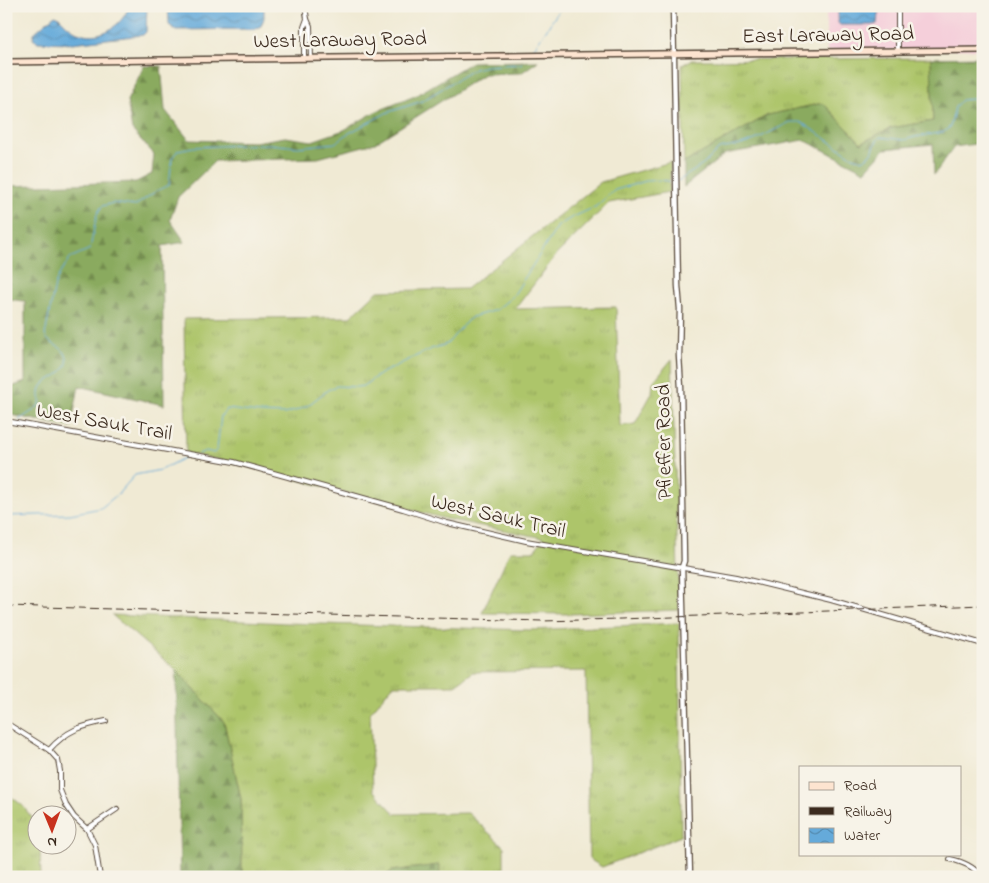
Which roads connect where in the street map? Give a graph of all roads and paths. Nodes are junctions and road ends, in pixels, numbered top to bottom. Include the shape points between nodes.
1 (305, 6) edge
2 (673, 6) edge
3 (898, 6) edge
4 (307, 19) junction
5 (983, 50) edge
6 (898, 52) junction
7 (674, 53) junction
8 (304, 58) junction
9 (311, 58) junction
10 (6, 62) edge
11 (6, 421) edge
12 (682, 568) junction
13 (983, 644) edge
14 (106, 721) dead end
15 (6, 723) edge
16 (49, 750) junction
17 (117, 809) dead end
18 (87, 829) junction
19 (950, 859) dead end
20 (100, 877) edge
21 (690, 877) edge
22 (982, 877) edge

1 - 4 street
2 - 7 street, Pfieffer Road
3 - 6 street
4 - 8 street
4 - 9 street
5 - 6 main road, East Laraway Road
6 - 7 main road, East Laraway Road
7 - 9 main road, West Laraway Road
7 - 12 street, Pfieffer Road
8 - 9 main road, West Laraway Road
8 - 10 main road, West Laraway Road
11 - 12 street, West Sauk Trail via 234,462 447,523 526,542
12 - 13 street, West Sauk Trail via 785,588
12 - 21 street, Pfieffer Road
14 - 16 street via 82,726 60,738
15 - 16 street
16 - 18 street via 58,760 60,790 66,805
17 - 18 street
18 - 20 street via 95,845
19 - 22 street via 975,869

